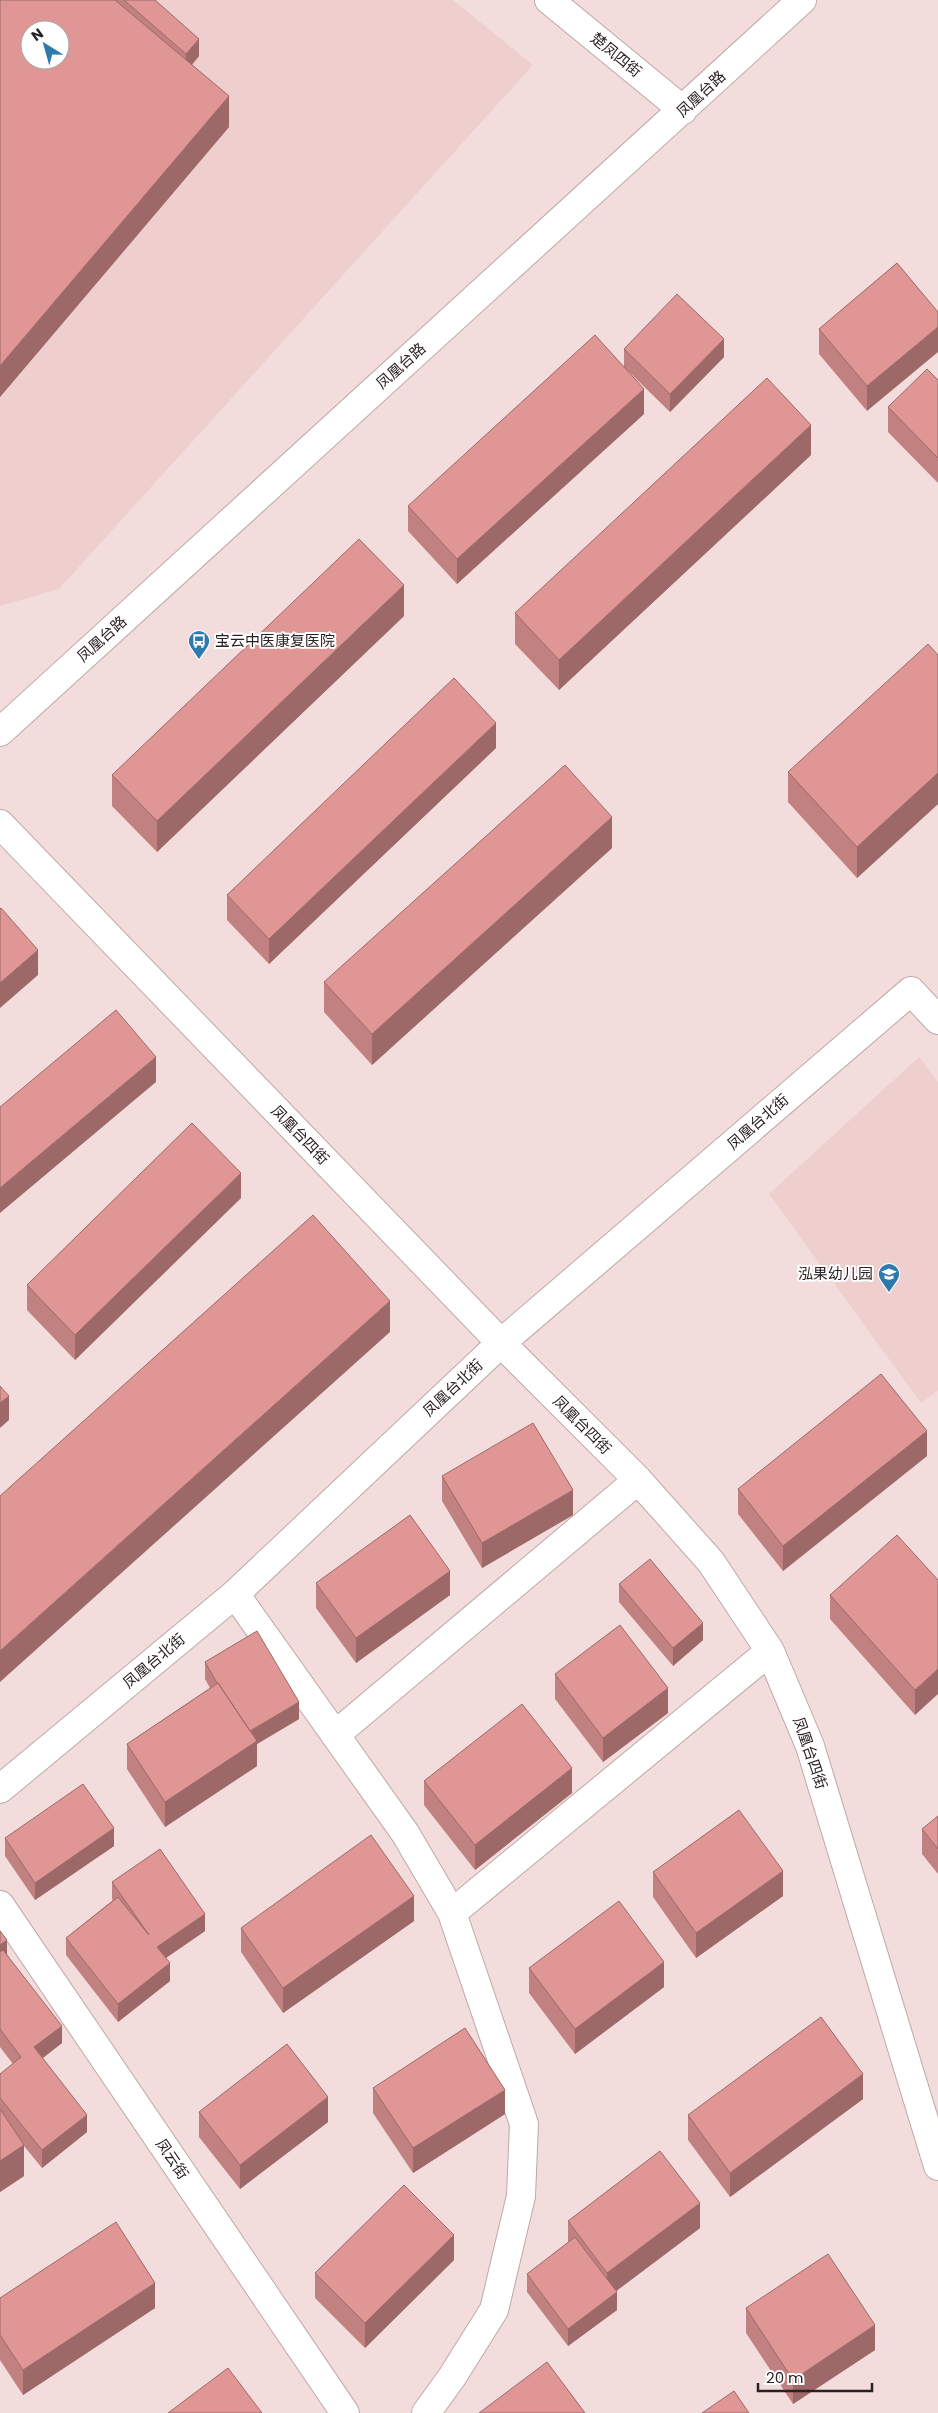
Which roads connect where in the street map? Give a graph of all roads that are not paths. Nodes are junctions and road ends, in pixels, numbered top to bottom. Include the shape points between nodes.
1 (549, 0) edge
2 (802, 0) edge
3 (683, 110) junction
4 (0, 732) edge
5 (0, 824) edge
6 (938, 1020) edge
7 (501, 1343) junction
8 (638, 1480) junction
9 (235, 1594) junction
10 (770, 1650) junction
11 (336, 1735) junction
12 (0, 1790) edge
13 (0, 1905) edge
14 (452, 1913) junction
15 (938, 2166) edge
16 (345, 2413) edge
17 (426, 2413) edge

1 - 3 street, 楚凤四街
2 - 3 street, 凤凰台路
3 - 4 street, 凤凰台路
5 - 7 street, 凤凰台四街
6 - 7 street, 凤凰台北街 via 911,991
7 - 8 street, 凤凰台四街
7 - 9 street, 凤凰台北街
8 - 10 street, 凤凰台四街 via 711,1562
8 - 11 street
9 - 11 street
9 - 12 street, 凤凰台北街
10 - 14 street
10 - 15 street, 凤凰台四街 via 810,1746
11 - 14 street via 405,1833
13 - 16 street, 凤云街
14 - 17 street via 524,2124 521,2196 494,2310

